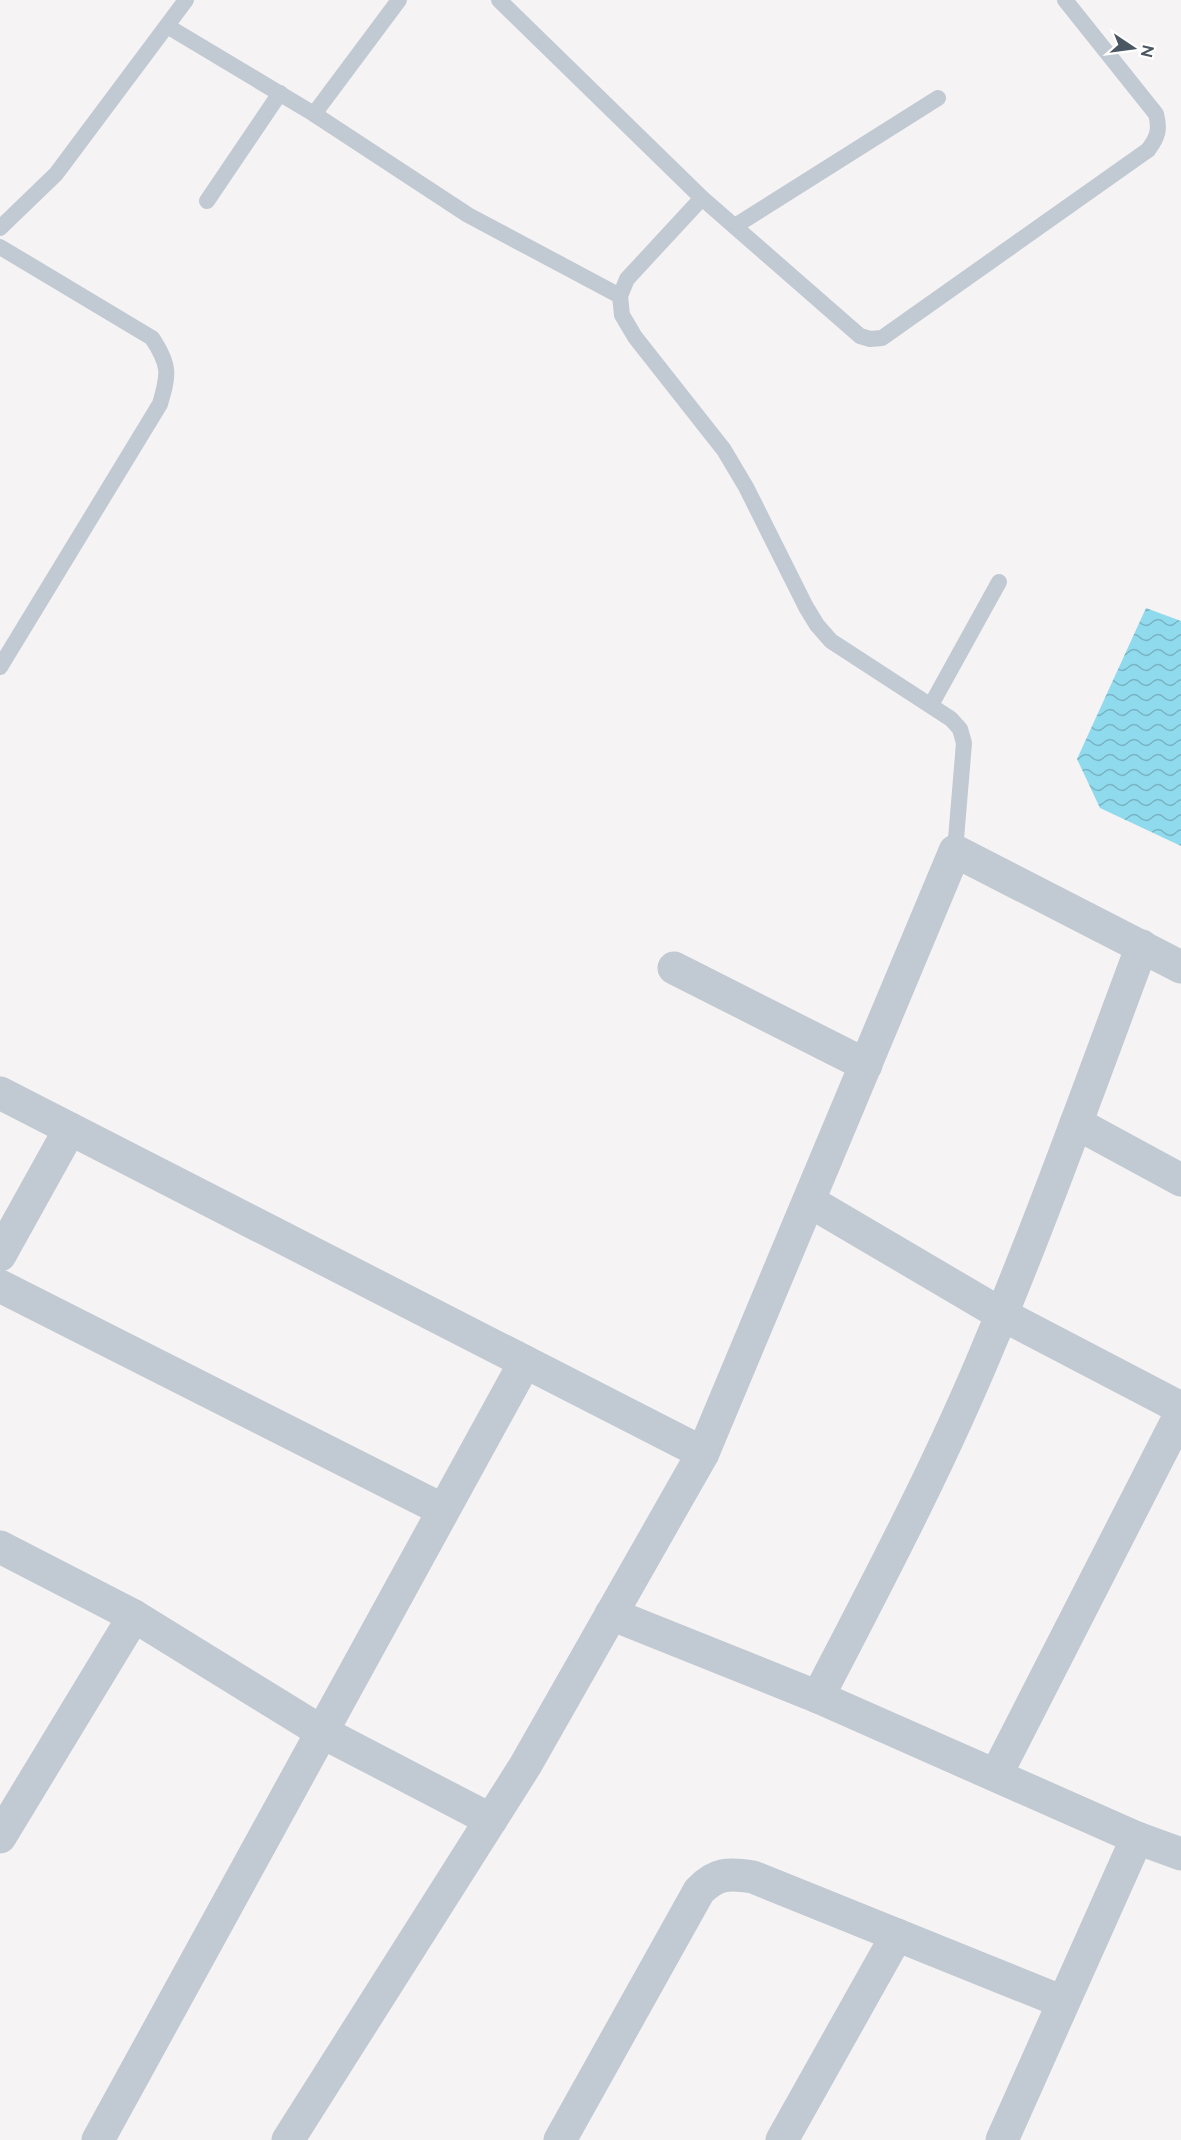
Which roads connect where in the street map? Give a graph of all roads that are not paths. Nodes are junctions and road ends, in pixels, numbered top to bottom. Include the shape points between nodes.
1 (186, 0) edge
2 (399, 0) edge
3 (499, 0) edge
4 (1065, 0) edge
5 (167, 26) junction
6 (280, 93) junction
7 (938, 98) dead end
8 (314, 114) junction
9 (702, 198) junction
10 (207, 201) dead end
11 (735, 226) junction
12 (0, 228) edge
13 (0, 247) edge
14 (620, 296) junction
15 (999, 582) dead end
16 (0, 667) edge
17 (931, 705) junction
18 (955, 851) junction
19 (1142, 946) junction
20 (1181, 967) edge
21 (674, 969) dead end
22 (866, 1065) junction
23 (0, 1093) edge
24 (1076, 1123) junction
25 (70, 1129) junction
26 (1181, 1180) edge
27 (809, 1202) junction
28 (0, 1255) edge
29 (0, 1286) edge
30 (1001, 1314) junction
31 (525, 1362) junction
32 (1181, 1408) edge
33 (1181, 1413) edge
34 (704, 1453) junction
35 (443, 1510) junction
36 (0, 1547) edge
37 (611, 1614) junction
38 (134, 1616) junction
39 (819, 1697) junction
40 (322, 1732) junction
41 (996, 1775) junction
42 (490, 1820) junction
43 (0, 1837) edge
44 (1137, 1838) junction
45 (1181, 1854) edge
46 (897, 1935) junction
47 (1064, 2002) junction
48 (98, 2140) edge
49 (288, 2140) edge
50 (560, 2140) edge
51 (782, 2140) edge
52 (1002, 2140) edge

1 - 5 lane
2 - 8 lane
3 - 9 lane
4 - 11 lane via 1156,114 1156,140 1148,150 882,338 860,336
5 - 6 lane
5 - 12 lane via 56,174
6 - 8 lane
6 - 10 lane
7 - 11 lane
8 - 14 lane via 468,215
9 - 11 lane
9 - 14 lane via 627,279
13 - 16 lane via 152,338 164,355 167,379 160,404
14 - 17 lane via 622,315 635,337 724,450 817,625 831,641
15 - 17 lane
17 - 18 lane via 960,729 964,743
18 - 19 street
18 - 22 street
19 - 20 street
19 - 24 street
21 - 22 street
22 - 27 street
23 - 25 street
24 - 26 street
24 - 30 street
25 - 28 street
25 - 31 street
27 - 30 street
27 - 34 street
29 - 35 street
30 - 32 street
30 - 39 street via 912,1515
31 - 34 street
31 - 35 street
33 - 41 street
34 - 37 street
35 - 40 street
36 - 38 street
37 - 39 street
37 - 42 street
38 - 40 street
38 - 43 street
39 - 41 street
40 - 42 street
40 - 48 street
41 - 44 street
42 - 49 street
44 - 45 street
44 - 47 street
46 - 47 street
46 - 50 street via 753,1877 738,1874 710,1880 699,1891
46 - 51 street
47 - 52 street

